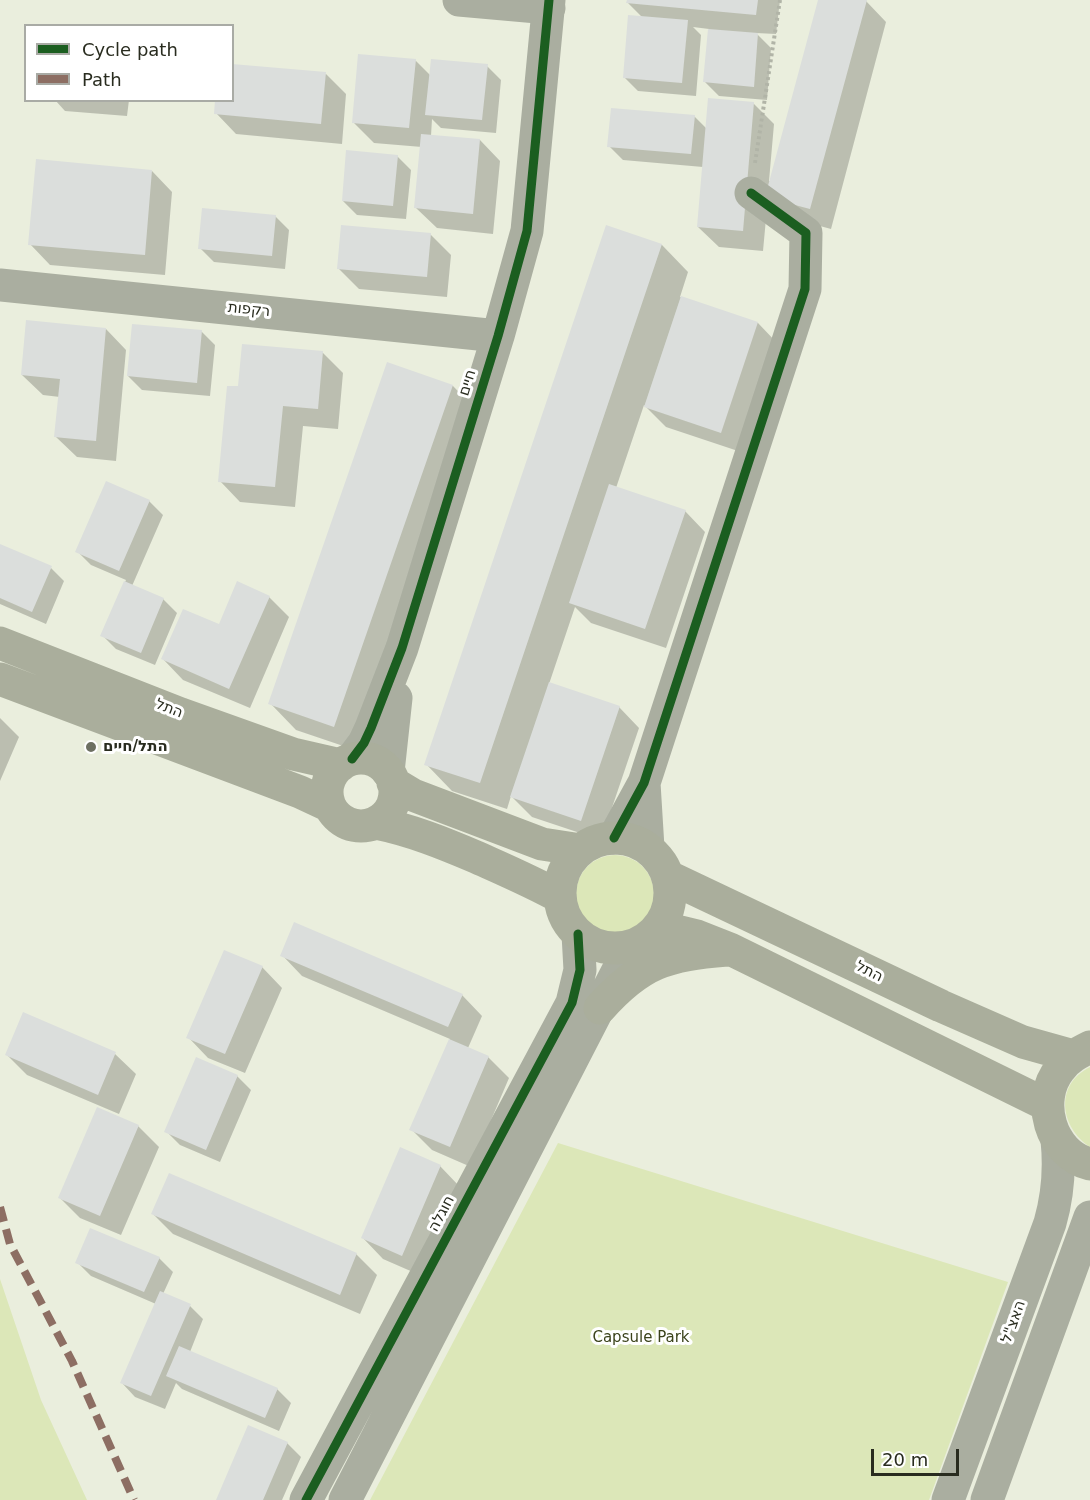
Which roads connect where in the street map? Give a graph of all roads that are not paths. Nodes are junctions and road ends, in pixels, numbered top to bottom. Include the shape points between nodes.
1 (459, 0) edge
2 (549, 4) edge
3 (750, 193) road end
4 (0, 285) edge
5 (498, 336) junction
6 (0, 643) edge
7 (402, 648) junction
8 (0, 679) edge
9 (346, 762) junction
10 (391, 778) junction
11 (644, 783) junction
12 (330, 806) junction
13 (376, 823) junction
14 (614, 838) junction
15 (648, 848) junction
16 (581, 849) junction
17 (669, 877) junction
18 (560, 897) junction
19 (660, 927) junction
20 (578, 934) junction
21 (630, 947) junction
22 (730, 950) junction
23 (600, 1008) junction
24 (1082, 1052) edge
25 (1047, 1105) junction
26 (1057, 1140) junction
27 (1090, 1164) edge
28 (1090, 1217) edge
29 (306, 1500) edge
30 (345, 1500) edge
31 (948, 1500) edge
32 (987, 1500) edge

1 - 2 street
2 - 5 street, חיים via 527,231
3 - 11 street via 806,233 805,289
4 - 5 street, רקפות
5 - 7 street, חיים
6 - 9 main road, התל via 293,754
7 - 9 street, חיים via 364,743
7 - 10 street, חיים
8 - 12 main road
9 - 10 main road via 363,758 375,761
9 - 12 main road via 333,772 328,783
10 - 13 main road via 395,798 385,817
10 - 16 main road via 413,795 542,844
11 - 14 street
11 - 15 street
12 - 13 main road via 335,815 354,826
13 - 18 main road via 430,837
14 - 15 main road via 632,840
14 - 16 main road
15 - 17 main road
16 - 18 main road via 565,870
17 - 19 main road via 672,894
17 - 24 main road, התל via 1023,1042
18 - 20 main road via 562,911
19 - 21 main road
19 - 22 main road
20 - 21 main road via 594,945
20 - 29 street, חוגלה via 580,970 572,1003
21 - 23 street
22 - 23 main road via 697,952 652,965 630,977
22 - 25 main road
23 - 30 street
24 - 25 main road via 1059,1070
25 - 26 main road
26 - 27 main road via 1069,1153
26 - 31 street, האצ"ל via 1059,1180 1050,1223
28 - 32 street

